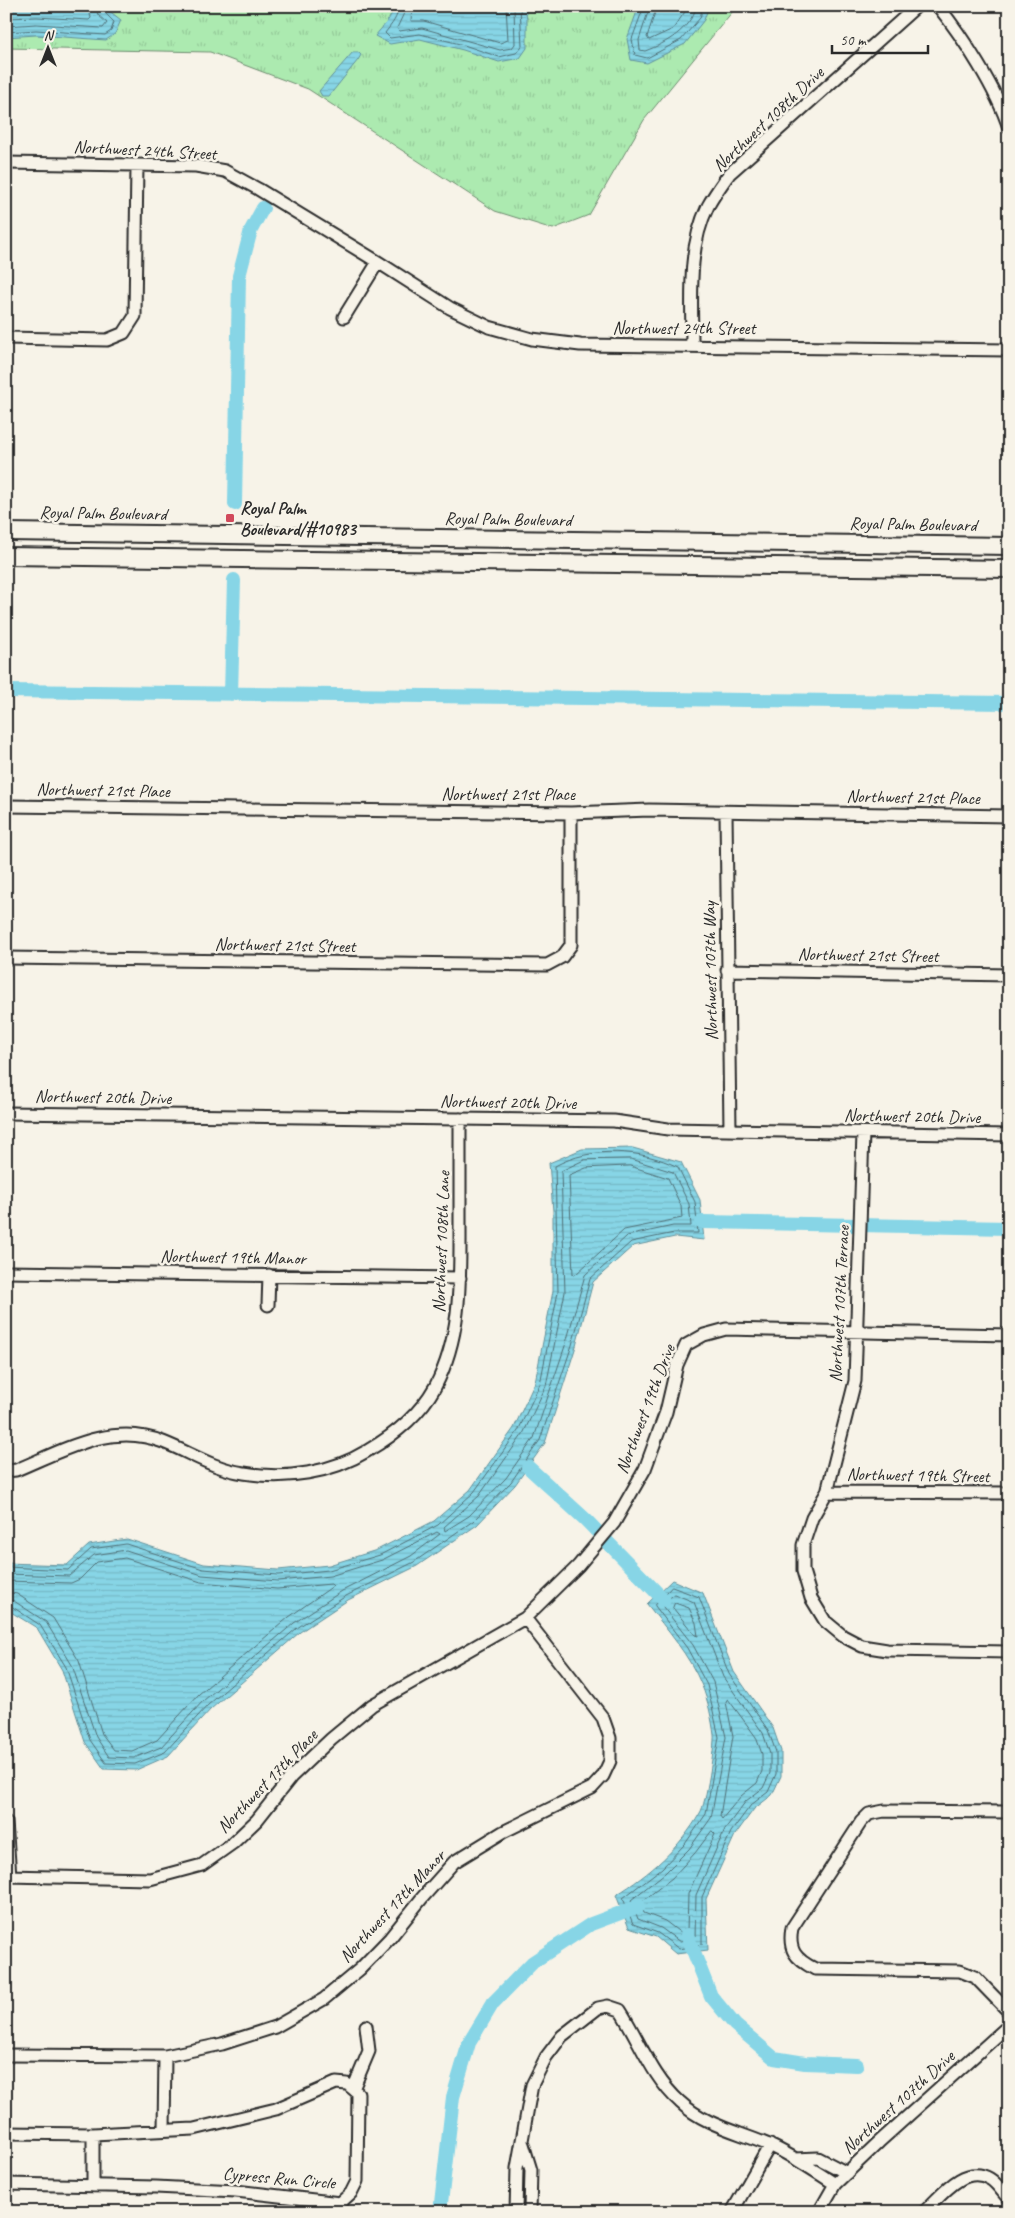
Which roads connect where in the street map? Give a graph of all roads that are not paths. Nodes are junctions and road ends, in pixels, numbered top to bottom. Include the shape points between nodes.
1 (917, 6) edge
2 (938, 6) edge
3 (1009, 128) edge
4 (6, 162) edge
5 (137, 165) junction
6 (378, 262) junction
7 (344, 317) dead end
8 (6, 338) edge
9 (692, 345) junction
10 (1009, 350) edge
11 (6, 532) edge
12 (1009, 546) edge
13 (6, 556) edge
14 (1009, 569) edge
15 (6, 806) edge
16 (726, 812) junction
17 (571, 813) junction
18 (1009, 816) edge
19 (6, 958) edge
20 (728, 970) junction
21 (1009, 975) edge
22 (6, 1113) edge
23 (460, 1119) junction
24 (730, 1130) junction
25 (863, 1133) junction
26 (1009, 1135) edge
27 (6, 1272) edge
28 (269, 1275) junction
29 (460, 1278) junction
30 (268, 1305) dead end
31 (858, 1332) junction
32 (1009, 1335) edge
33 (6, 1471) edge
34 (827, 1492) junction
35 (1009, 1493) edge
36 (524, 1618) junction
37 (1009, 1652) edge
38 (1009, 1812) edge
39 (6, 1822) edge
40 (8, 1876) edge
41 (1009, 2012) edge
42 (1009, 2025) edge
43 (366, 2026) dead end
44 (6, 2054) edge
45 (165, 2056) junction
46 (353, 2089) junction
47 (164, 2130) junction
48 (6, 2133) edge
49 (93, 2134) junction
50 (522, 2140) junction
51 (770, 2145) junction
52 (795, 2159) junction
53 (847, 2172) junction
54 (6, 2184) edge
55 (835, 2184) junction
56 (93, 2186) junction
57 (1009, 2199) edge
58 (516, 2212) edge
59 (530, 2212) edge
60 (732, 2212) edge
61 (819, 2212) edge
62 (924, 2212) edge

1 - 9 street, Northwest 108th Drive via 729,174 708,205 698,231 692,262
2 - 3 street via 956,28 984,76
4 - 5 street, Northwest 24th Street
5 - 6 street, Northwest 24th Street via 196,166 225,171
5 - 8 street via 135,316 124,333 107,340
6 - 7 street
6 - 9 street, Northwest 24th Street via 450,308 489,327 532,339 580,345
9 - 10 street, Northwest 24th Street
11 - 12 main road, Royal Palm Boulevard
13 - 14 main road
15 - 17 street, Northwest 21st Place
16 - 17 street, Northwest 21st Place
16 - 18 street, Northwest 21st Place
16 - 20 street, Northwest 107th Way
17 - 19 street, Northwest 21st Street via 571,945 562,957 547,965
20 - 21 street, Northwest 21st Street
20 - 24 street, Northwest 107th Way
22 - 23 street, Northwest 20th Drive
23 - 24 street, Northwest 20th Drive via 614,1121 668,1129
23 - 29 street, Northwest 108th Lane
24 - 25 street, Northwest 20th Drive
25 - 26 street, Northwest 20th Drive
25 - 31 street, Northwest 107th Terrace
27 - 28 street, Northwest 19th Manor
28 - 29 street, Northwest 19th Manor
28 - 30 street
29 - 33 street, Northwest 108th Lane via 450,1352 434,1388 389,1438 352,1460 315,1472 244,1473 211,1465 162,1441 116,1435 93,1438 16,1470
31 - 32 street, Northwest 19th Drive
31 - 34 street, Northwest 107th Terrace via 855,1380
31 - 36 street, Northwest 19th Drive via 726,1329 704,1335 686,1345 645,1469 614,1523 578,1566
34 - 35 street, Northwest 19th Street
34 - 37 street, Northwest 107th Terrace via 812,1518 803,1545 803,1571 811,1598 825,1620 842,1636 862,1646 887,1650
36 - 40 street, Northwest 17th Place via 372,1705 292,1777 239,1837 202,1865 150,1879
36 - 45 street, Northwest 17th Manor via 603,1718 610,1738 610,1761 603,1776 592,1788 503,1832 454,1862 390,1938 324,1999 275,2026 222,2044
38 - 41 street via 884,1811 869,1814 792,1928 790,1942 796,1956 814,1969 960,1971 975,1977
39 - 40 street
42 - 53 street, Northwest 107th Drive
43 - 46 street via 368,2051
44 - 45 street, Northwest 17th Manor
45 - 47 street
46 - 47 street via 347,2084 336,2083 276,2109 194,2130
46 - 56 street, Cypress Run Circle via 358,2093 357,2181 351,2193 340,2202 236,2191
47 - 49 street
48 - 49 street
49 - 56 street
50 - 51 street via 532,2085 546,2057 562,2036 598,2008 608,2006 620,2010 658,2079 681,2104 718,2126
50 - 58 street via 517,2168
50 - 59 street via 530,2170
51 - 52 street
51 - 60 street
52 - 53 street via 818,2158
52 - 55 street
53 - 55 street, Northwest 107th Drive
54 - 56 street, Cypress Run Circle
55 - 61 street, Northwest 107th Drive
57 - 62 street via 991,2179 977,2174 957,2179

